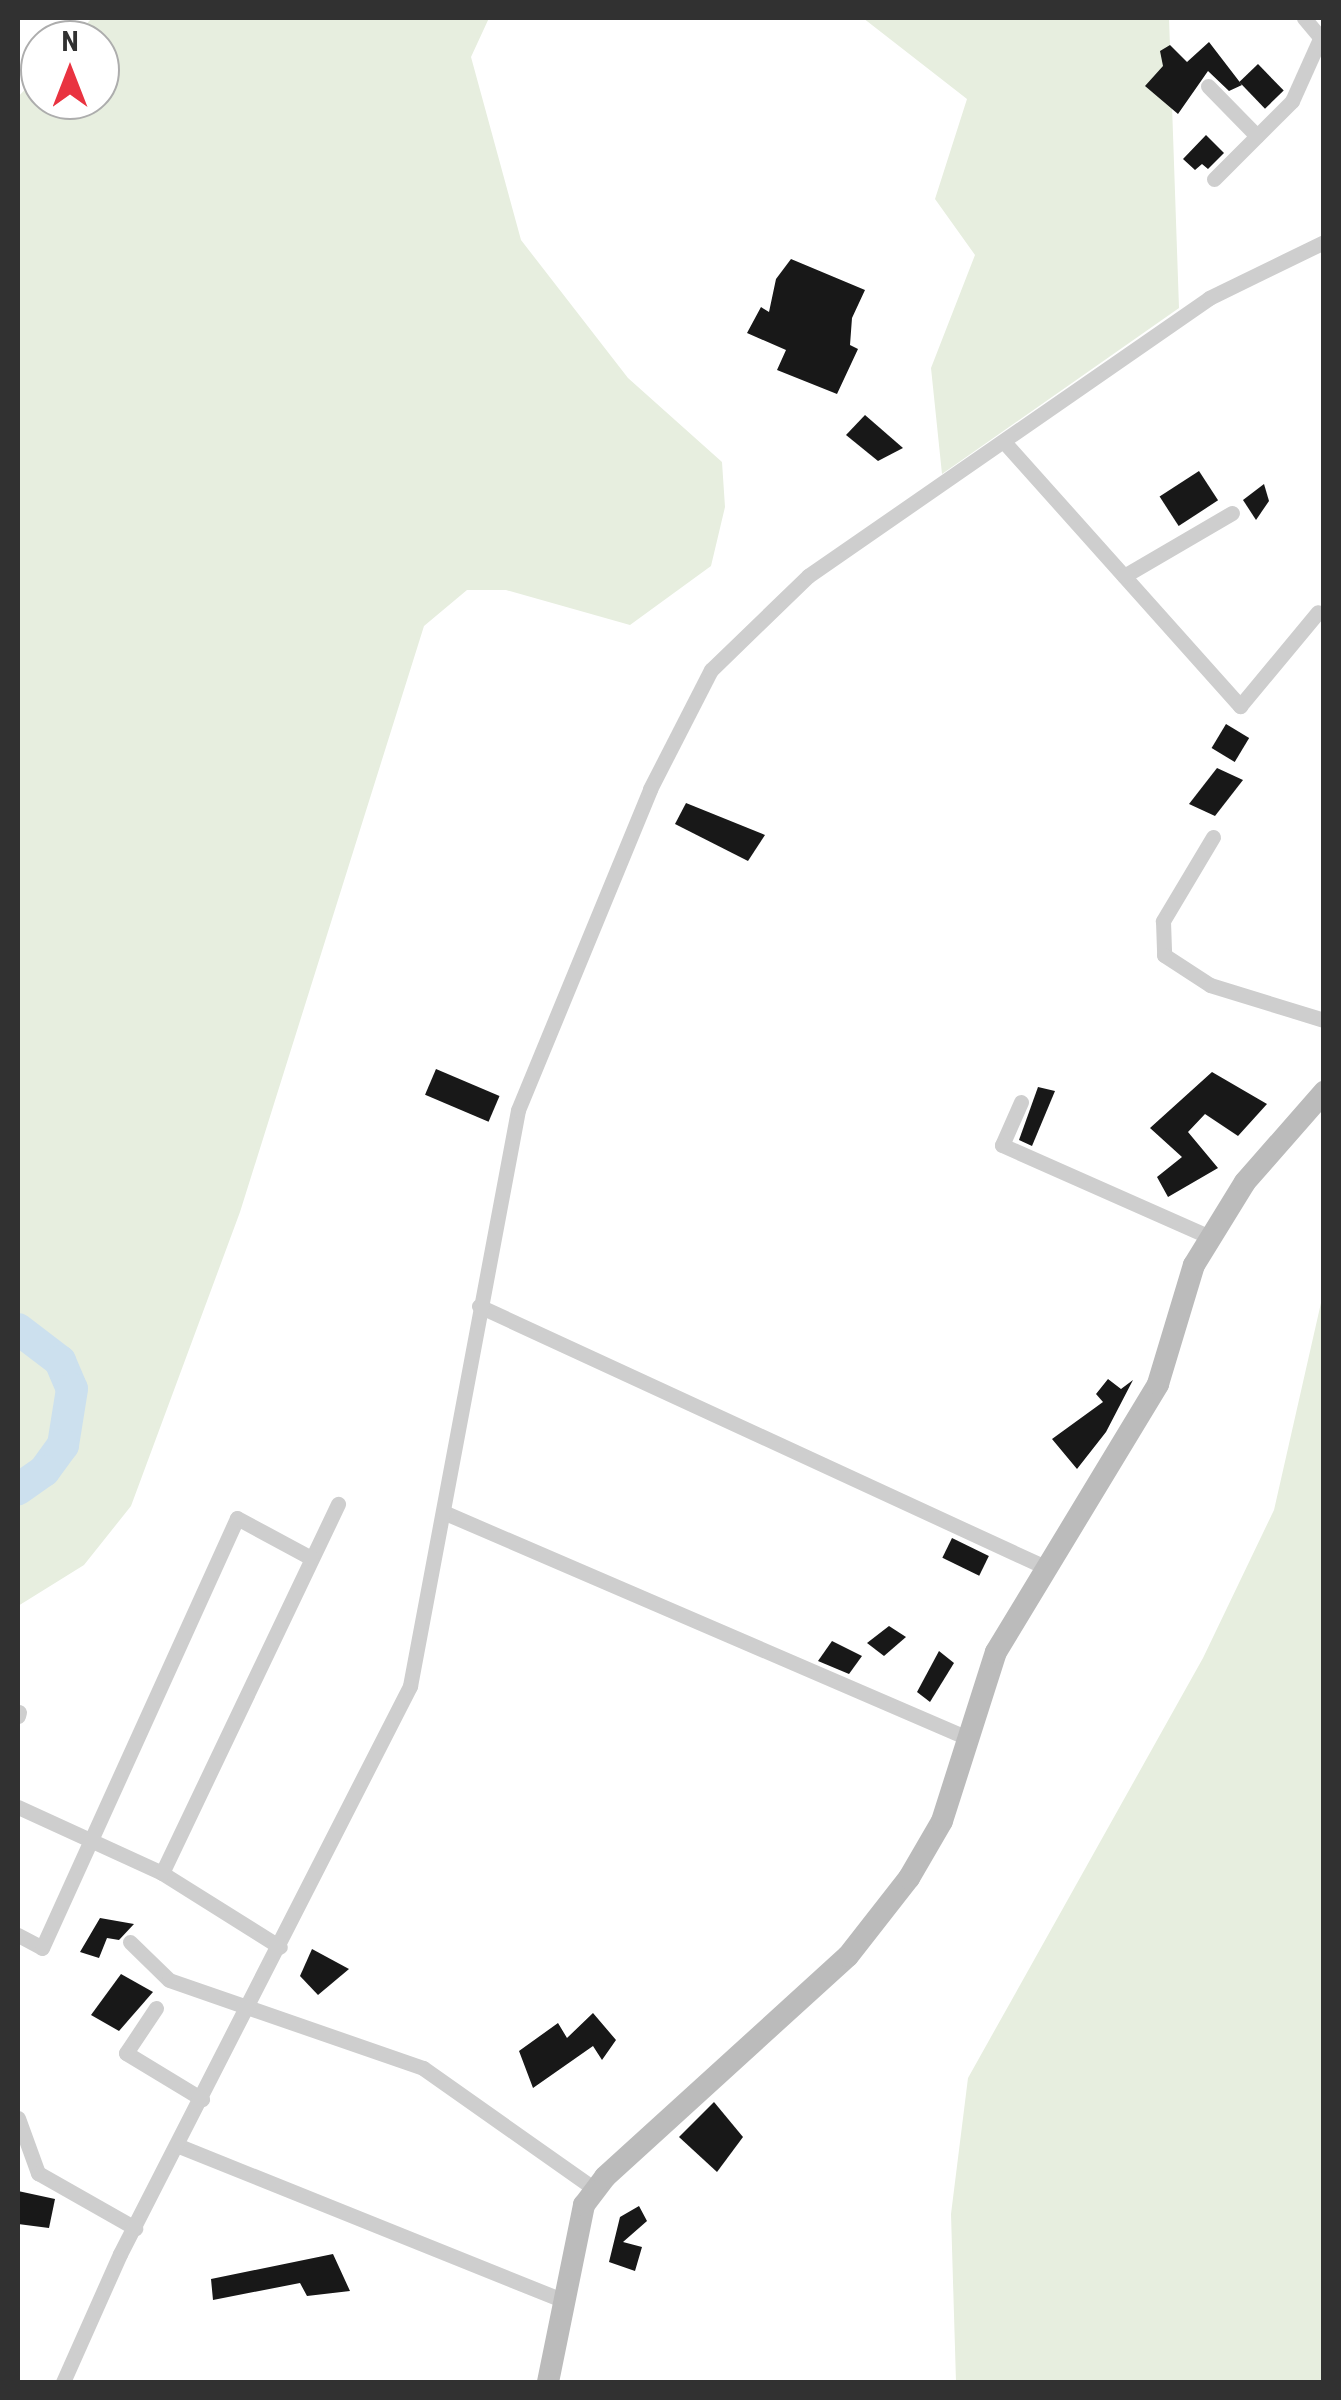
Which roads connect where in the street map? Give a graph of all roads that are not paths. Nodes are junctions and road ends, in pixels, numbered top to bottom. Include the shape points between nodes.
1 (1304, 18) edge
2 (1321, 41) edge
3 (1208, 86) dead end
4 (1257, 136) junction
5 (1214, 179) dead end
6 (1324, 242) edge
7 (1005, 443) junction
8 (1232, 513) dead end
9 (1124, 576) junction
10 (1318, 612) dead end
11 (1212, 837) dead end
12 (1324, 1020) edge
13 (1324, 1092) edge
14 (1022, 1102) dead end
15 (1210, 1237) junction
16 (479, 1306) junction
17 (338, 1504) dead end
18 (443, 1512) junction
19 (311, 1558) junction
20 (1045, 1567) junction
21 (970, 1739) junction
22 (18, 1807) edge
23 (91, 1840) junction
24 (162, 1872) junction
25 (18, 1935) edge
26 (130, 1942) dead end
27 (280, 1947) junction
28 (249, 2006) junction
29 (156, 2008) dead end
30 (202, 2099) junction
31 (18, 2118) edge
32 (179, 2146) junction
33 (596, 2190) junction
34 (135, 2228) junction
35 (562, 2300) junction
36 (63, 2382) edge
37 (548, 2382) edge

1 - 2 street
2 - 4 street via 1292,101
3 - 4 street
4 - 5 street
6 - 7 street via 1209,298
7 - 9 street
7 - 16 street via 808,576 711,670 650,789 518,1110
8 - 9 street
9 - 10 street via 1240,706
11 - 12 street via 1162,921 1164,955 1210,986
13 - 15 street via 1245,1182
14 - 15 street via 1002,1145
15 - 20 street via 1194,1265 1158,1384
16 - 18 street
16 - 20 street
17 - 19 street
18 - 21 street
18 - 27 street via 410,1686
19 - 23 street via 237,1518
19 - 24 street
20 - 21 street via 996,1652
21 - 33 street via 942,1820 909,1878 848,1956
22 - 23 street
23 - 24 street
23 - 25 street via 42,1948
24 - 27 street
26 - 28 street via 169,1980
27 - 28 street
28 - 30 street
28 - 33 street via 422,2068
29 - 30 street via 126,2053
30 - 32 street
31 - 34 street via 38,2173
32 - 34 street
32 - 35 street
33 - 35 street via 572,2242
34 - 36 street
35 - 37 street

